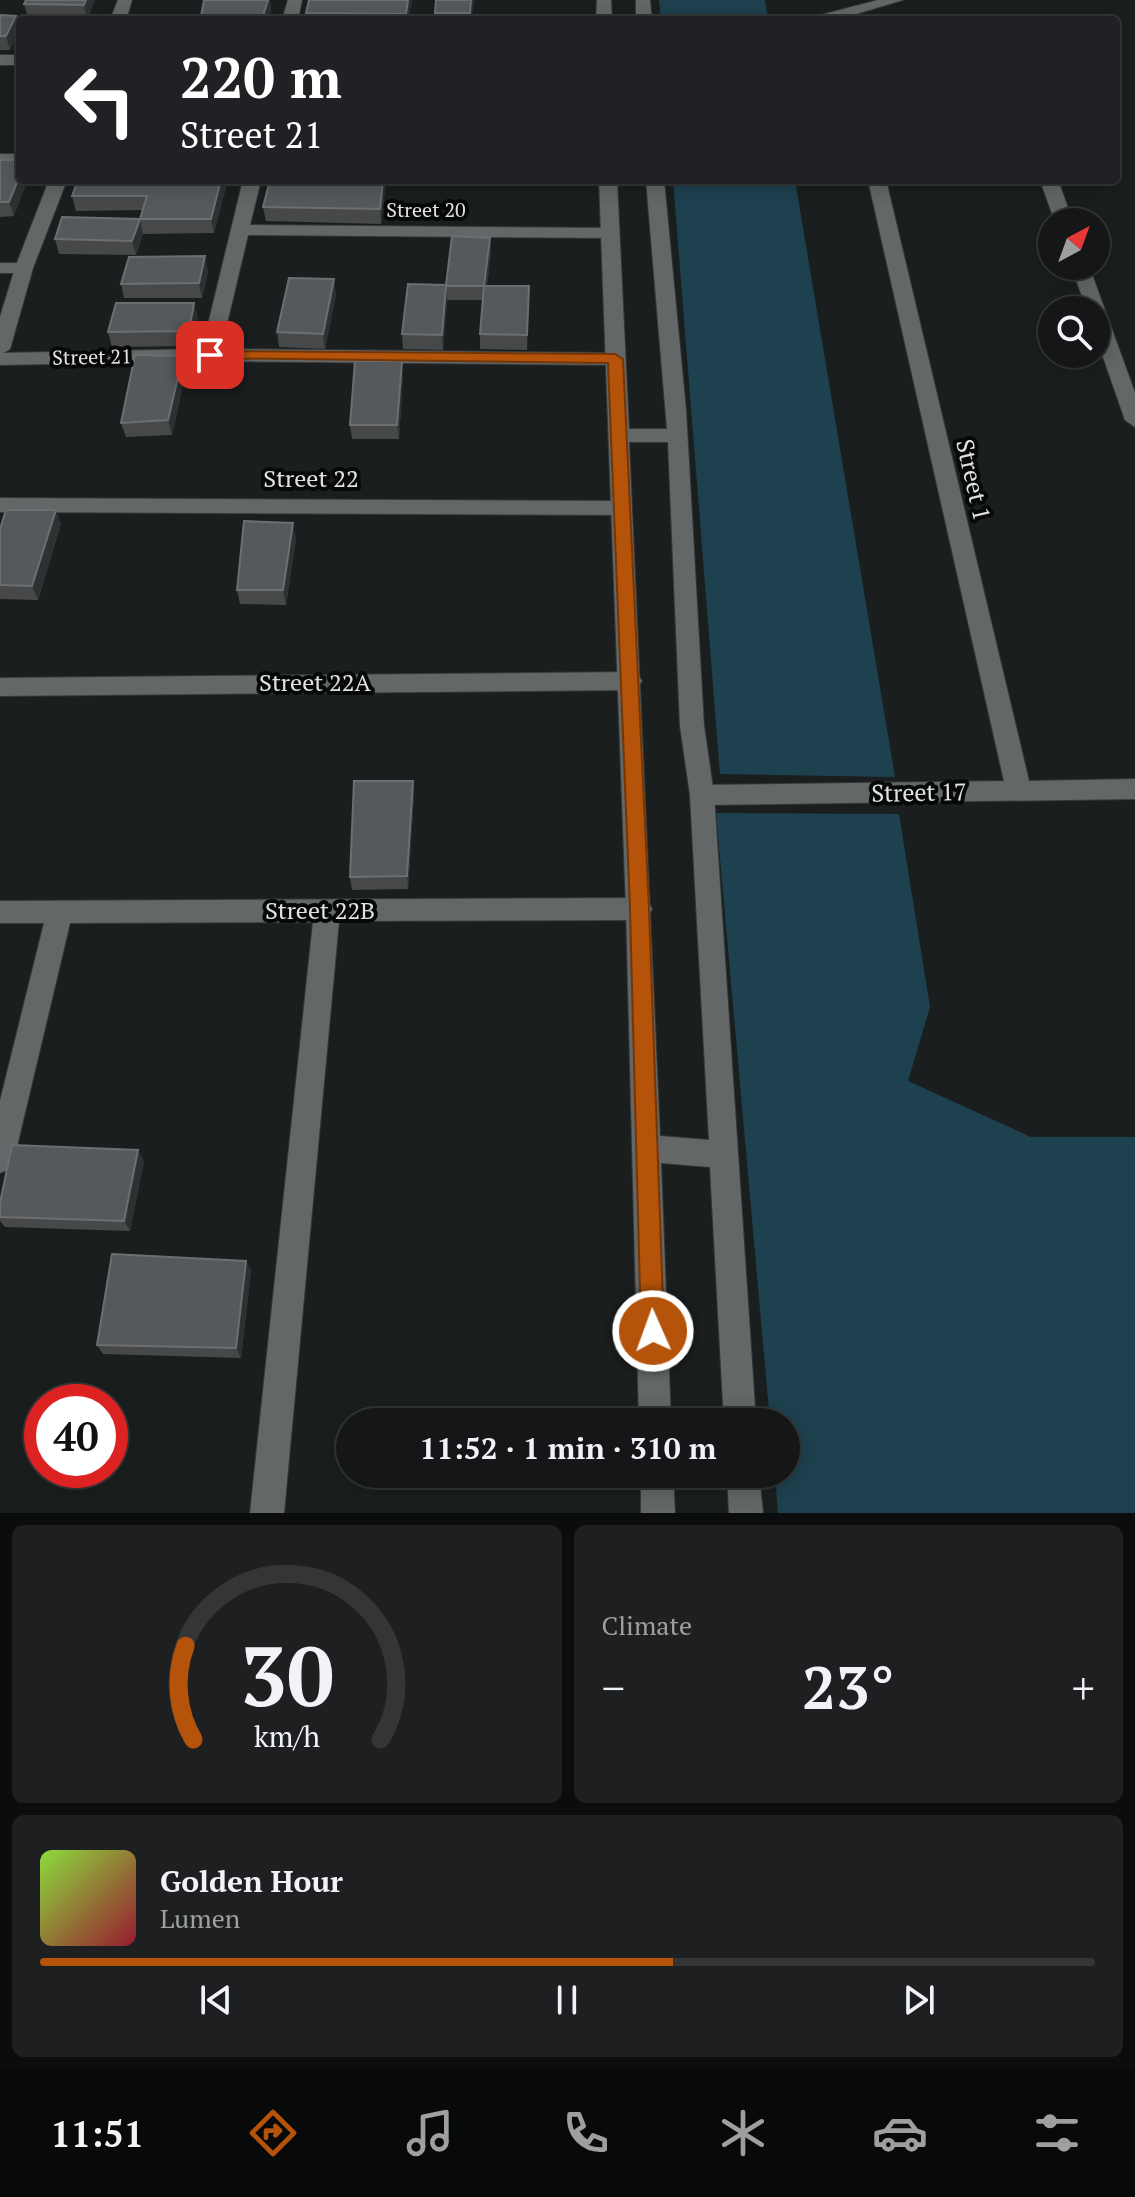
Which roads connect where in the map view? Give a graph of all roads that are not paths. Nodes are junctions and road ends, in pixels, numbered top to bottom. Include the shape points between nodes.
1 (896, 0) edge
2 (840, 7) edge
3 (56, 184) edge
4 (251, 184) edge
5 (608, 184) edge
6 (655, 184) edge
7 (878, 184) edge
8 (1050, 184) edge
9 (1059, 208) edge
10 (241, 230) junction
11 (610, 233) junction
12 (0, 268) edge
13 (24, 268) junction
14 (0, 349) edge
15 (1110, 349) edge
16 (210, 355) junction
17 (0, 359) edge
18 (615, 359) junction
19 (1135, 420) edge
20 (619, 435) junction
21 (677, 436) junction
22 (0, 505) edge
23 (622, 508) junction
24 (630, 681) junction
25 (0, 687) edge
26 (1135, 789) edge
27 (1019, 792) junction
28 (702, 795) junction
29 (639, 909) junction
30 (327, 911) junction
31 (0, 912) edge
32 (60, 912) junction
33 (647, 1148) junction
34 (723, 1155) junction
35 (0, 1159) edge
36 (655, 1408) edge
37 (739, 1408) edge
38 (657, 1488) edge
39 (744, 1488) edge
40 (267, 1513) edge
41 (658, 1513) edge
42 (746, 1513) edge

1 - 2 street
3 - 13 street
4 - 10 street
5 - 11 street
6 - 21 street
7 - 27 street, Street 1
8 - 9 street
10 - 11 street, Street 20
10 - 16 street
11 - 18 street
12 - 13 street
13 - 14 street
15 - 19 street
16 - 17 street, Street 21
16 - 18 street, Street 21
18 - 20 street
20 - 21 street
20 - 23 street
21 - 28 street via 692,726
22 - 23 street, Street 22
23 - 24 street
24 - 25 street, Street 22A
24 - 29 street
26 - 27 street, Street 17
27 - 28 street, Street 17
28 - 34 street
29 - 30 street, Street 22B
29 - 33 street
30 - 32 street, Street 22B
30 - 40 street
31 - 32 street, Street 22B
32 - 35 street
33 - 34 street
33 - 36 street
34 - 37 street
38 - 41 street
39 - 42 street

